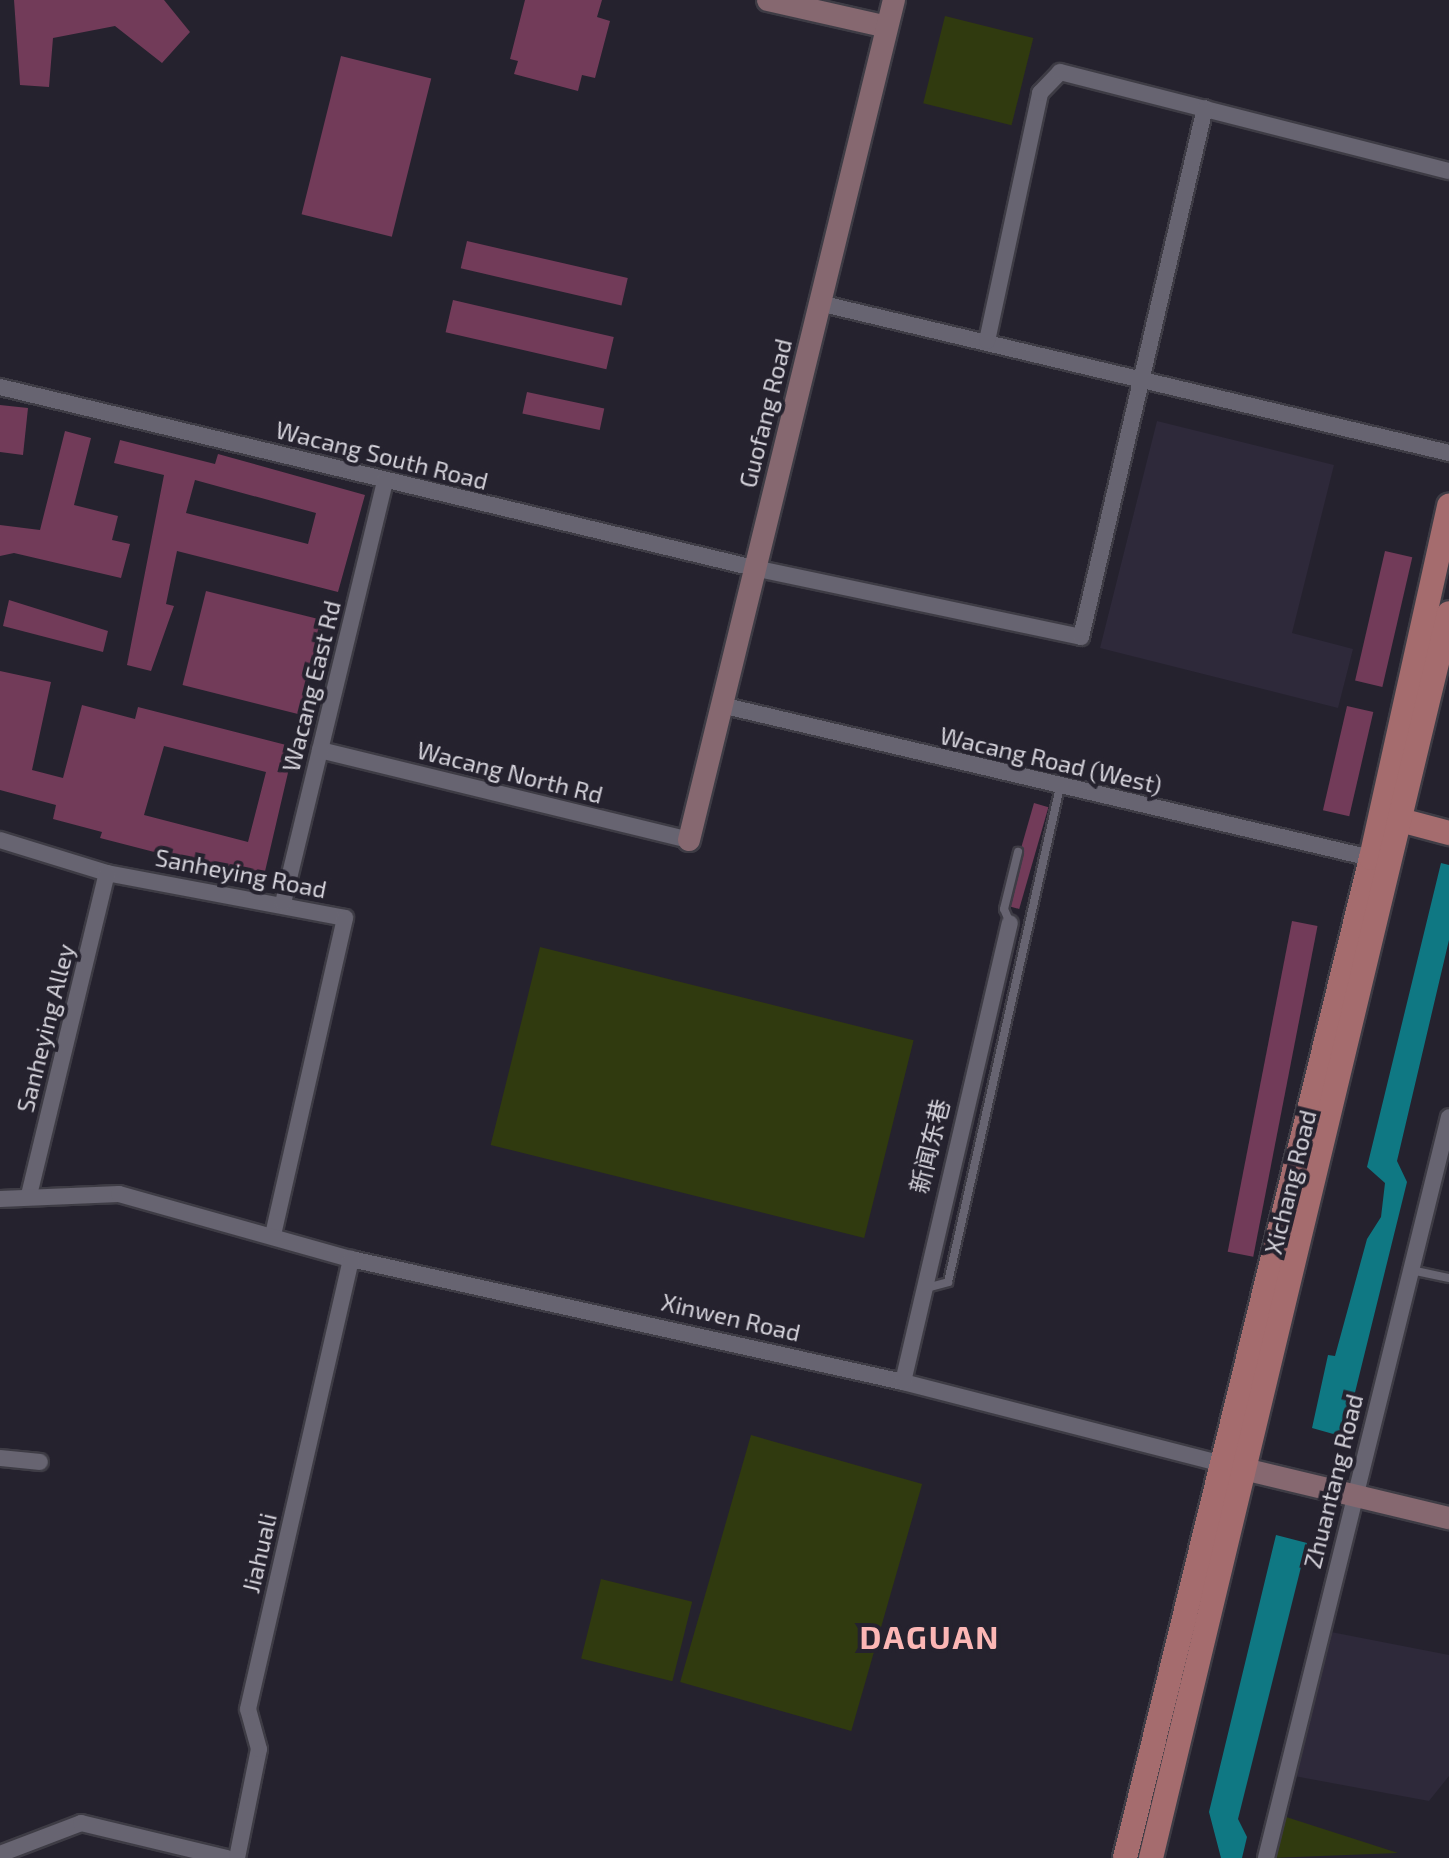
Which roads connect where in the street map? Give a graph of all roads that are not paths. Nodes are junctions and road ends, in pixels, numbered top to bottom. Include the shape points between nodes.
1 (768, 0) edge
2 (894, 0) edge
3 (883, 26) junction
4 (1205, 108) junction
5 (1449, 171) edge
6 (819, 303) junction
7 (987, 341) junction
8 (1145, 383) junction
9 (0, 387) edge
10 (1449, 453) edge
11 (385, 480) junction
12 (1449, 506) edge
13 (754, 568) junction
14 (1449, 613) edge
15 (721, 705) junction
16 (320, 750) junction
17 (1060, 787) junction
18 (1400, 820) junction
19 (1449, 833) edge
20 (0, 840) edge
21 (689, 840) joint
22 (1018, 852) dead end
23 (1371, 858) junction
24 (107, 873) junction
25 (283, 903) junction
26 (1010, 923) joint
27 (1449, 1117) edge
28 (29, 1195) junction
29 (0, 1199) edge
30 (273, 1235) junction
31 (351, 1259) junction
32 (1410, 1270) junction
33 (1449, 1278) edge
34 (926, 1288) junction
35 (903, 1382) junction
36 (0, 1458) edge
37 (40, 1462) dead end
38 (1230, 1466) junction
39 (1354, 1494) junction
40 (1449, 1518) edge
41 (32, 1840) junction
42 (0, 1854) edge
43 (29, 1858) edge
44 (227, 1858) edge
45 (237, 1858) edge
46 (1125, 1858) edge
47 (1151, 1858) edge
48 (1266, 1858) edge

1 - 3 street
2 - 3 street, Guofang Road
3 - 6 street, Guofang Road
4 - 5 street
4 - 7 street via 1060,72 1050,75 1040,93
4 - 8 street
6 - 7 street
6 - 13 street, Guofang Road
7 - 8 street
8 - 10 street
8 - 13 street, Wacang South Road via 1081,637
9 - 11 street, Wacang South Road
11 - 13 street, Wacang South Road
11 - 16 street, Wacang East Rd
12 - 23 main road, Xichang Road
13 - 15 street, Guofang Road
14 - 18 main road, Xichang Road
15 - 17 street, Wacang Road (West)
15 - 21 street, Guofang Road
16 - 21 street, Wacang North Rd
16 - 25 street, Wacang East Rd
17 - 23 street, Wacang Road (West)
17 - 34 lane via 948,1282
18 - 19 main road
18 - 38 main road, Xichang Road
20 - 24 street, Sanheying Road
22 - 26 lane via 1004,909
23 - 38 main road, Xichang Road
24 - 25 street, Sanheying Road
24 - 28 street, Sanheying Alley
25 - 30 street, Sanheying Road via 345,918
26 - 34 street, 新闻东巷 via 927,1254
27 - 32 street, Zhuantang Road
28 - 29 street, Xinwen Road
28 - 30 street, Xinwen Road via 119,1194
30 - 31 street, Xinwen Road
31 - 35 street, Xinwen Road
31 - 45 street, Jiahuali via 248,1709 259,1749
32 - 33 lane
32 - 39 street, Zhuantang Road
34 - 35 street, 新闻东巷
35 - 38 street, Xinwen Road
36 - 37 street
38 - 39 street, Xinwen Road
38 - 46 main road, Xichang Road
38 - 47 main road, Xichang Road
39 - 40 street, Xinwen Road
39 - 48 street, Zhuantang Road
41 - 42 street
41 - 43 street
41 - 44 street via 81,1823

